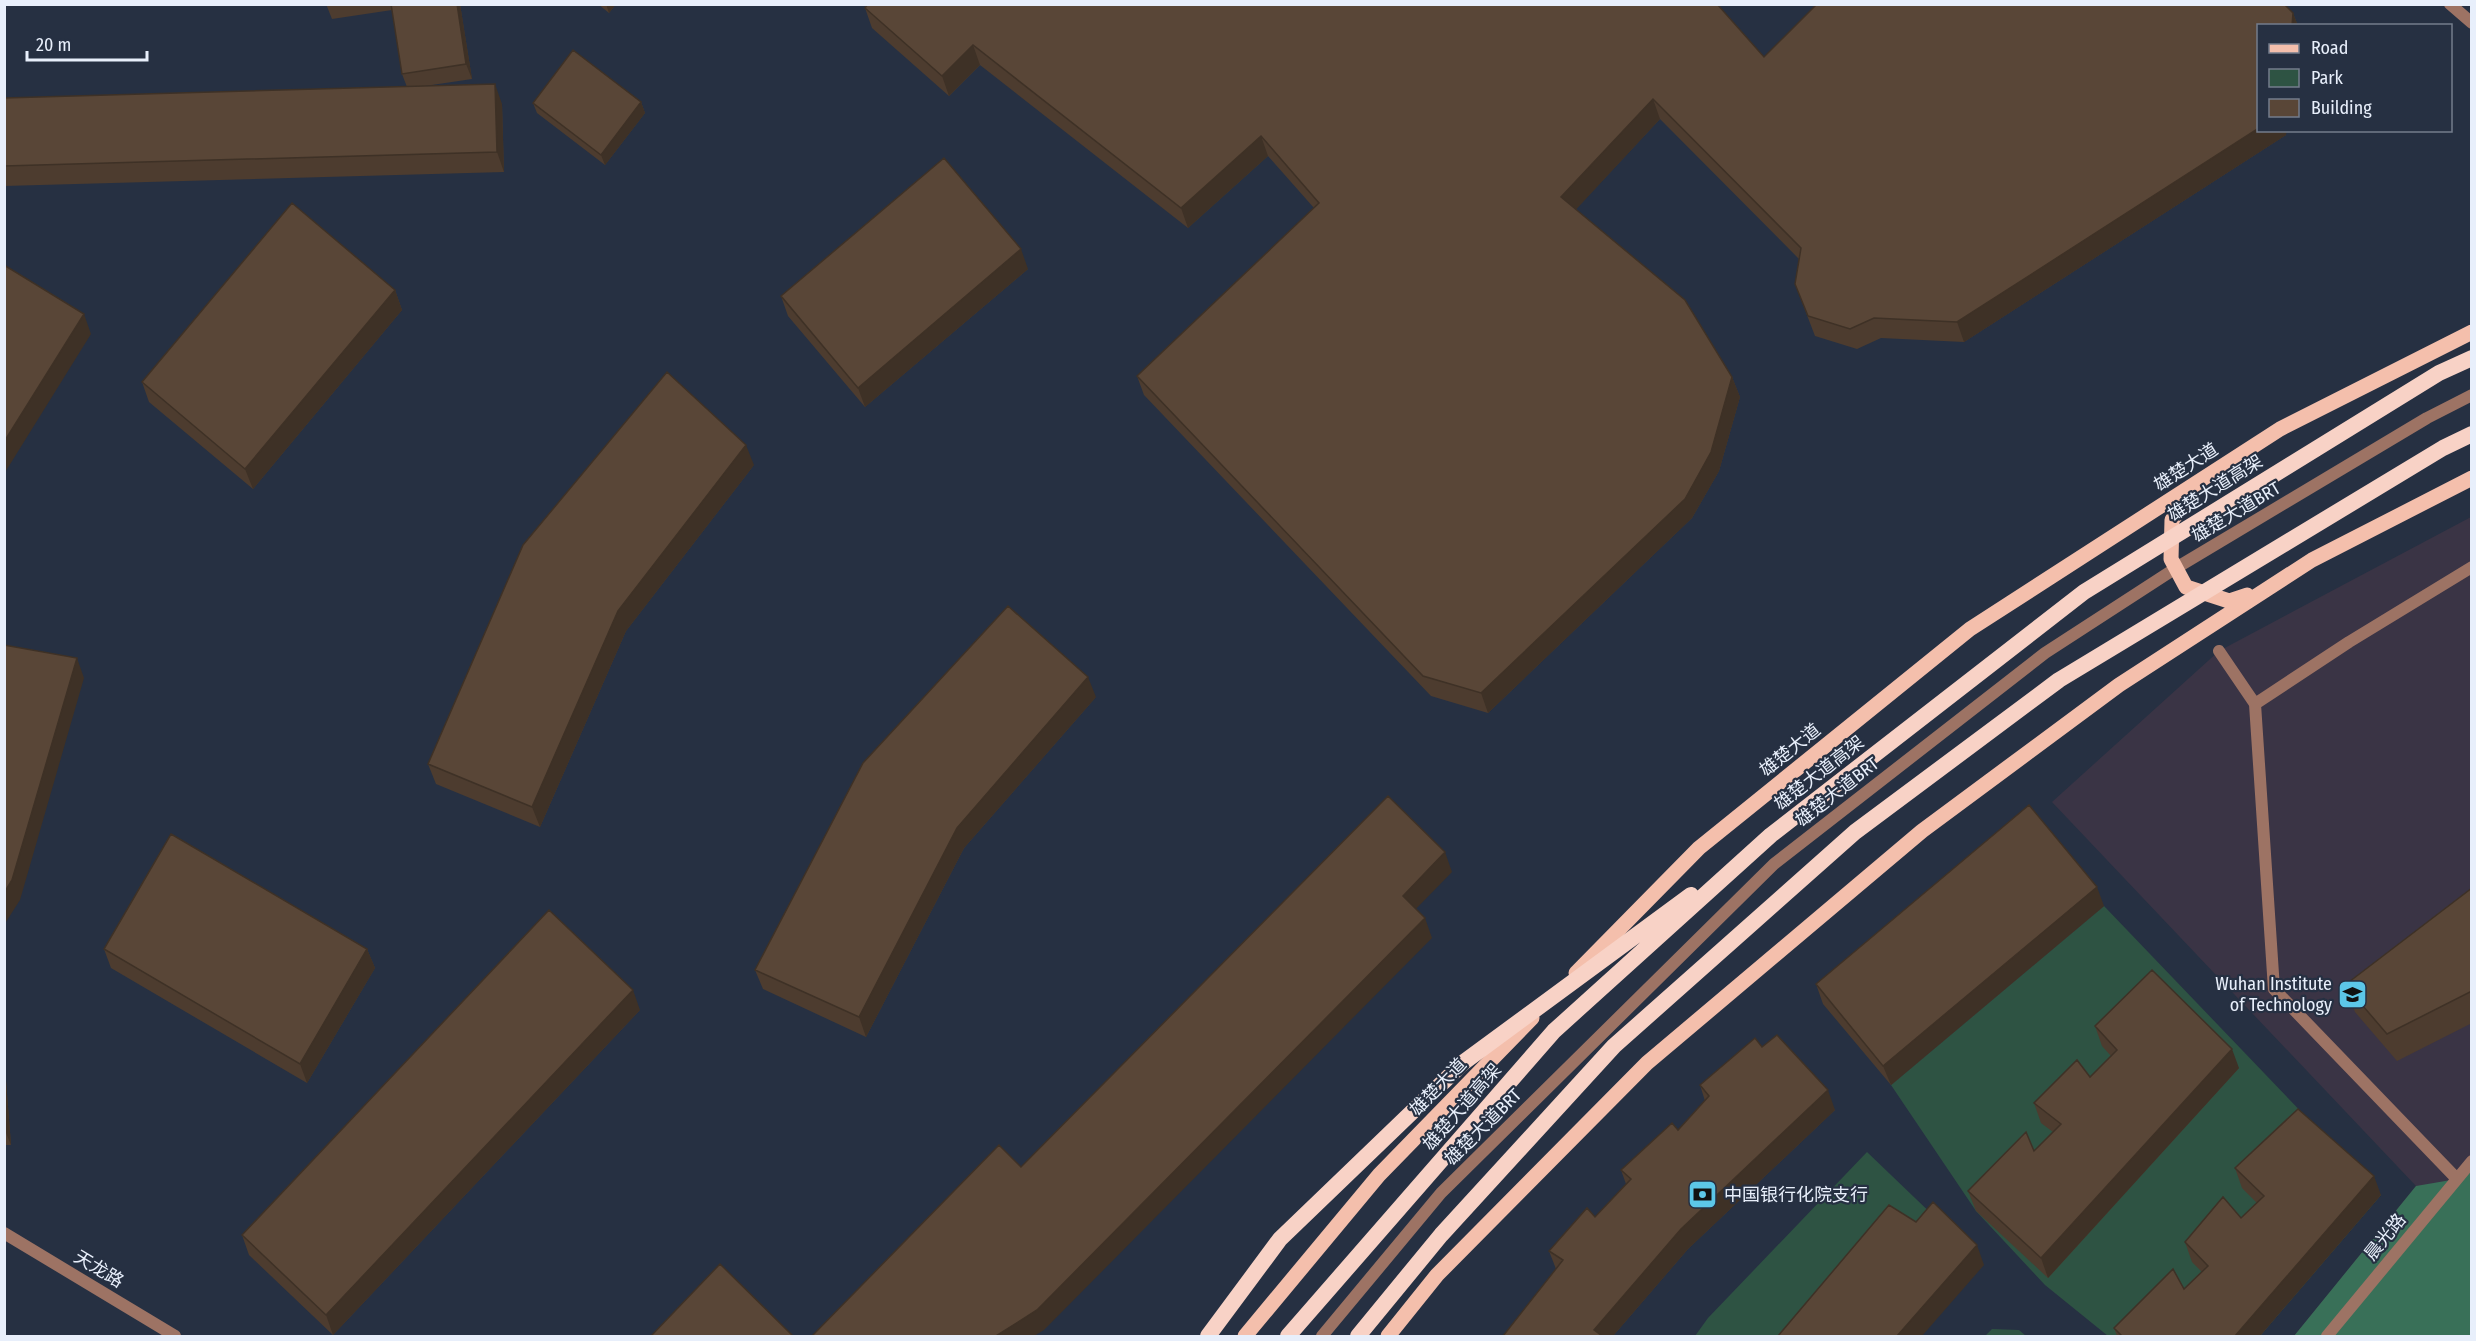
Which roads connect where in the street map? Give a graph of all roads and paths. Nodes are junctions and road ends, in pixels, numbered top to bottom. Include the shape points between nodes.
1 (2450, 4) edge
2 (2472, 23) edge
3 (2472, 332) edge
4 (2472, 358) edge
5 (2472, 395) edge
6 (2472, 434) edge
7 (2205, 478) junction
8 (2472, 478) edge
9 (2472, 567) edge
10 (2176, 568) junction
11 (2270, 588) junction
12 (2219, 651) dead end
13 (2255, 704) junction
14 (1771, 835) junction
15 (2472, 1161) edge
16 (2457, 1179) junction
17 (4, 1233) edge
18 (175, 1336) edge
19 (1208, 1336) edge
20 (1245, 1336) edge
21 (1288, 1336) edge
22 (1322, 1336) edge
23 (1358, 1336) edge
24 (1388, 1336) edge
25 (2327, 1336) edge

1 - 2 street
3 - 7 main road, 雄楚大道 via 2280,429
4 - 14 highway, 雄楚大道高架, bridge via 2439,373 2084,592
5 - 10 street, 雄楚大道BRT
6 - 23 highway, bridge via 2059,680 1854,832 1614,1046 1441,1235
7 - 10 main road via 2172,520 2171,559
7 - 20 main road, 雄楚大道 via 1970,629 1699,848 1379,1175
8 - 11 main road via 2312,560
9 - 13 street
10 - 11 main road via 2186,587 2229,601
10 - 22 street, 雄楚大道BRT via 2045,653 1774,864 1441,1193
11 - 24 main road via 2119,686 1922,831 1647,1063 1437,1275
12 - 13 street
13 - 16 street via 2274,989
14 - 19 highway, bridge via 1464,1062 1280,1239
14 - 21 highway, 雄楚大道高架, bridge via 1554,1031
15 - 16 street, 晨光路
16 - 25 street, 晨光路
17 - 18 street, 天龙路

